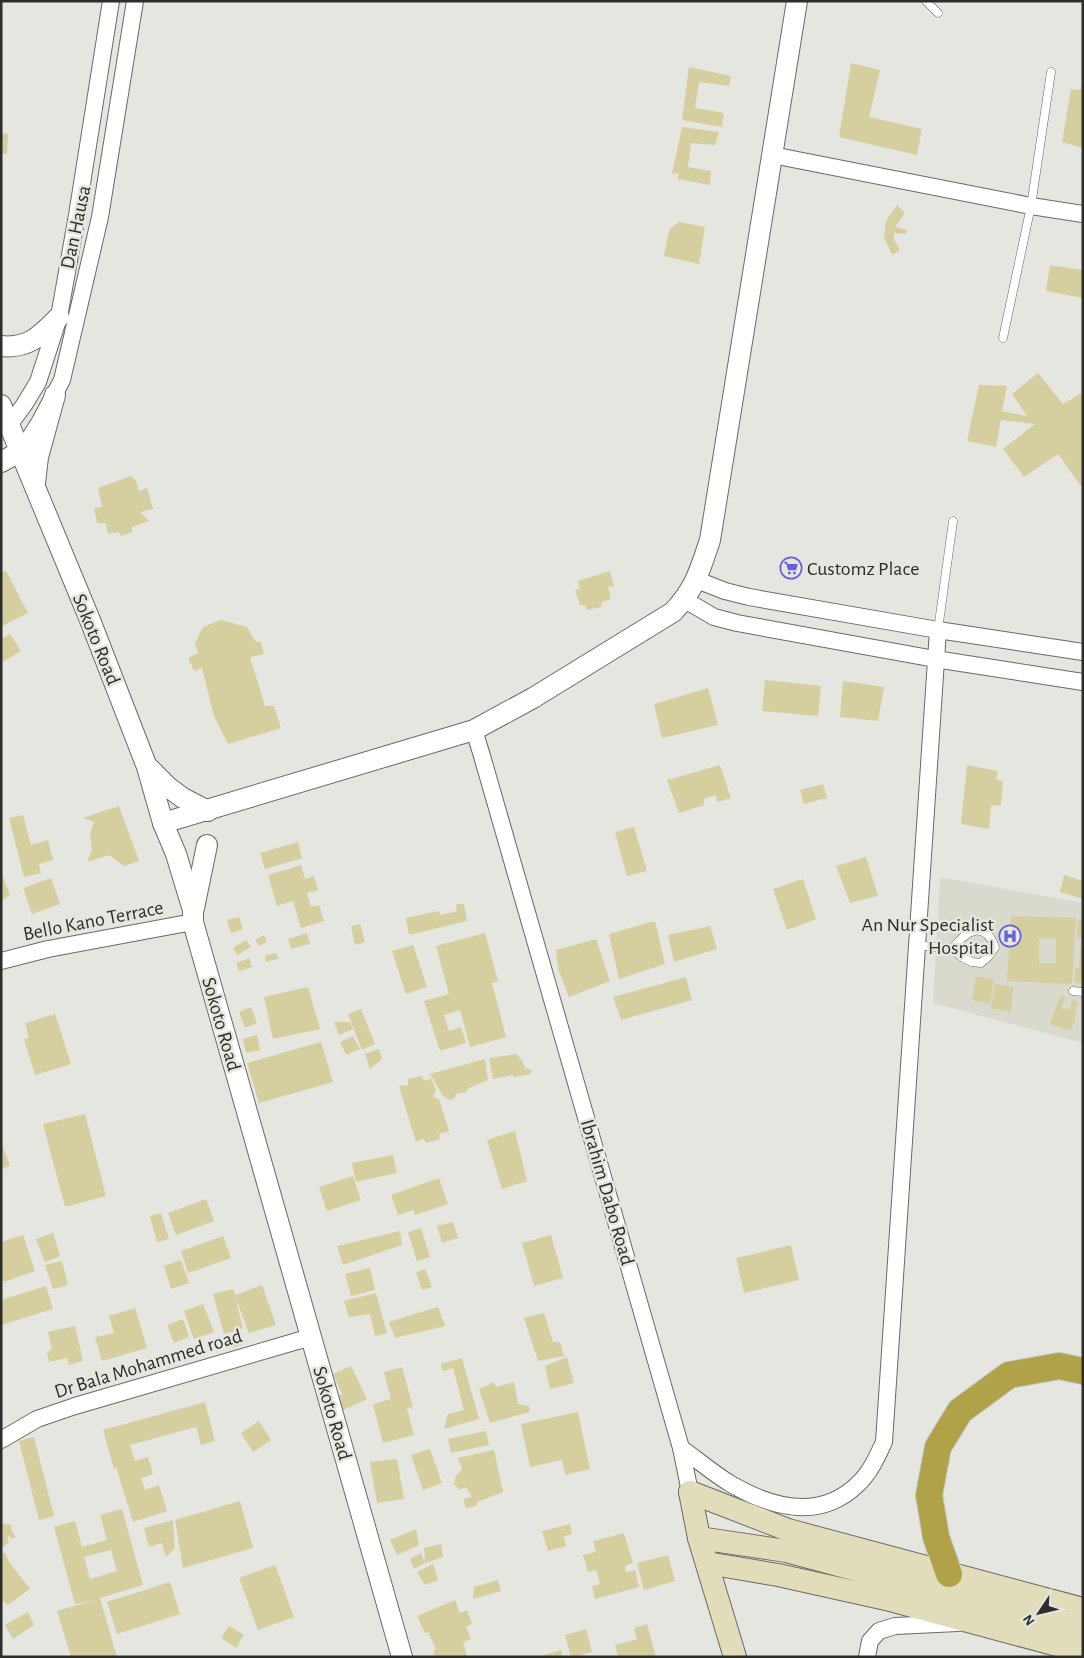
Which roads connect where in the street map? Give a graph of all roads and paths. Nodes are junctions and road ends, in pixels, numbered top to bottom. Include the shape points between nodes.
1 (111, 1) edge
2 (135, 1) edge
3 (797, 1) edge
4 (926, 1) edge
5 (938, 13) dead end
6 (1051, 72) dead end
7 (772, 155) junction
8 (1031, 206) junction
9 (1083, 214) edge
10 (59, 317) junction
11 (1003, 338) dead end
12 (1, 346) edge
13 (54, 395) junction
14 (1, 405) edge
15 (5, 432) edge
16 (21, 451) junction
17 (1, 462) edge
18 (35, 485) junction
19 (953, 520) dead end
20 (697, 580) junction
21 (685, 600) junction
22 (938, 630) junction
23 (1083, 652) edge
24 (935, 659) junction
25 (1083, 682) edge
26 (474, 730) junction
27 (148, 767) junction
28 (208, 810) junction
29 (163, 823) junction
30 (207, 845) dead end
31 (193, 916) junction
32 (916, 945) junction
33 (952, 949) junction
34 (1, 961) edge
35 (1073, 991) dead end
36 (1083, 992) edge
37 (311, 1337) junction
38 (1083, 1371) edge
39 (1, 1440) edge
40 (681, 1448) junction
41 (690, 1492) junction
42 (699, 1538) junction
43 (787, 1541) junction
44 (707, 1563) junction
45 (949, 1574) junction
46 (1083, 1609) edge
47 (971, 1621) junction
48 (1083, 1631) edge
49 (1083, 1652) edge
50 (402, 1657) edge
51 (734, 1657) edge
52 (867, 1657) edge

1 - 10 street, Dan Hausa
2 - 13 street, Dan Hausa via 100,216 62,380
3 - 7 street
4 - 5 lane
6 - 8 lane
7 - 8 street
7 - 20 street via 710,540
8 - 9 street
8 - 11 lane
10 - 12 street via 28,343
10 - 15 street, Dan Hausa via 38,382
13 - 16 street, Dan Hausa
13 - 18 street via 38,457
14 - 15 street, Sokoto Road
15 - 16 street, Sokoto Road
16 - 17 street
16 - 18 street, Sokoto Road
18 - 27 street, Sokoto Road
19 - 22 lane
20 - 21 street
20 - 22 street via 749,597
21 - 24 street via 714,617 737,623
21 - 26 street via 673,612 533,698
22 - 23 street
22 - 24 street
24 - 25 street
24 - 32 street
26 - 28 street
26 - 40 street, Ibrahim Dabo Road
27 - 28 street via 183,798
27 - 29 street, Sokoto Road
28 - 29 street
29 - 31 street, Sokoto Road via 176,854
30 - 31 street
31 - 34 street, Bello Kano Terrace
31 - 37 street, Sokoto Road
32 - 33 lane
32 - 40 street via 884,1442 875,1462 859,1484 838,1500 797,1508 777,1504 731,1484
33 - 33 lane via 963,958 981,963 995,947 983,932 972,930
35 - 36 lane
37 - 39 street, Dr Bala Mohammed road via 52,1414
37 - 50 street, Sokoto Road
38 - 45 highway via 1059,1366 1009,1374 960,1411 938,1447 929,1495 936,1537
40 - 41 street, Ibrahim Dabo Road
41 - 42 main road, Ibrahim Dabo Road
41 - 43 main road
42 - 43 main road
42 - 44 main road, Ibrahim Dabo Road
43 - 45 main road
43 - 48 main road
44 - 47 main road via 778,1575
44 - 51 main road, Ibrahim Dabo Road
45 - 46 main road
47 - 49 main road
47 - 52 street via 887,1628 870,1641

